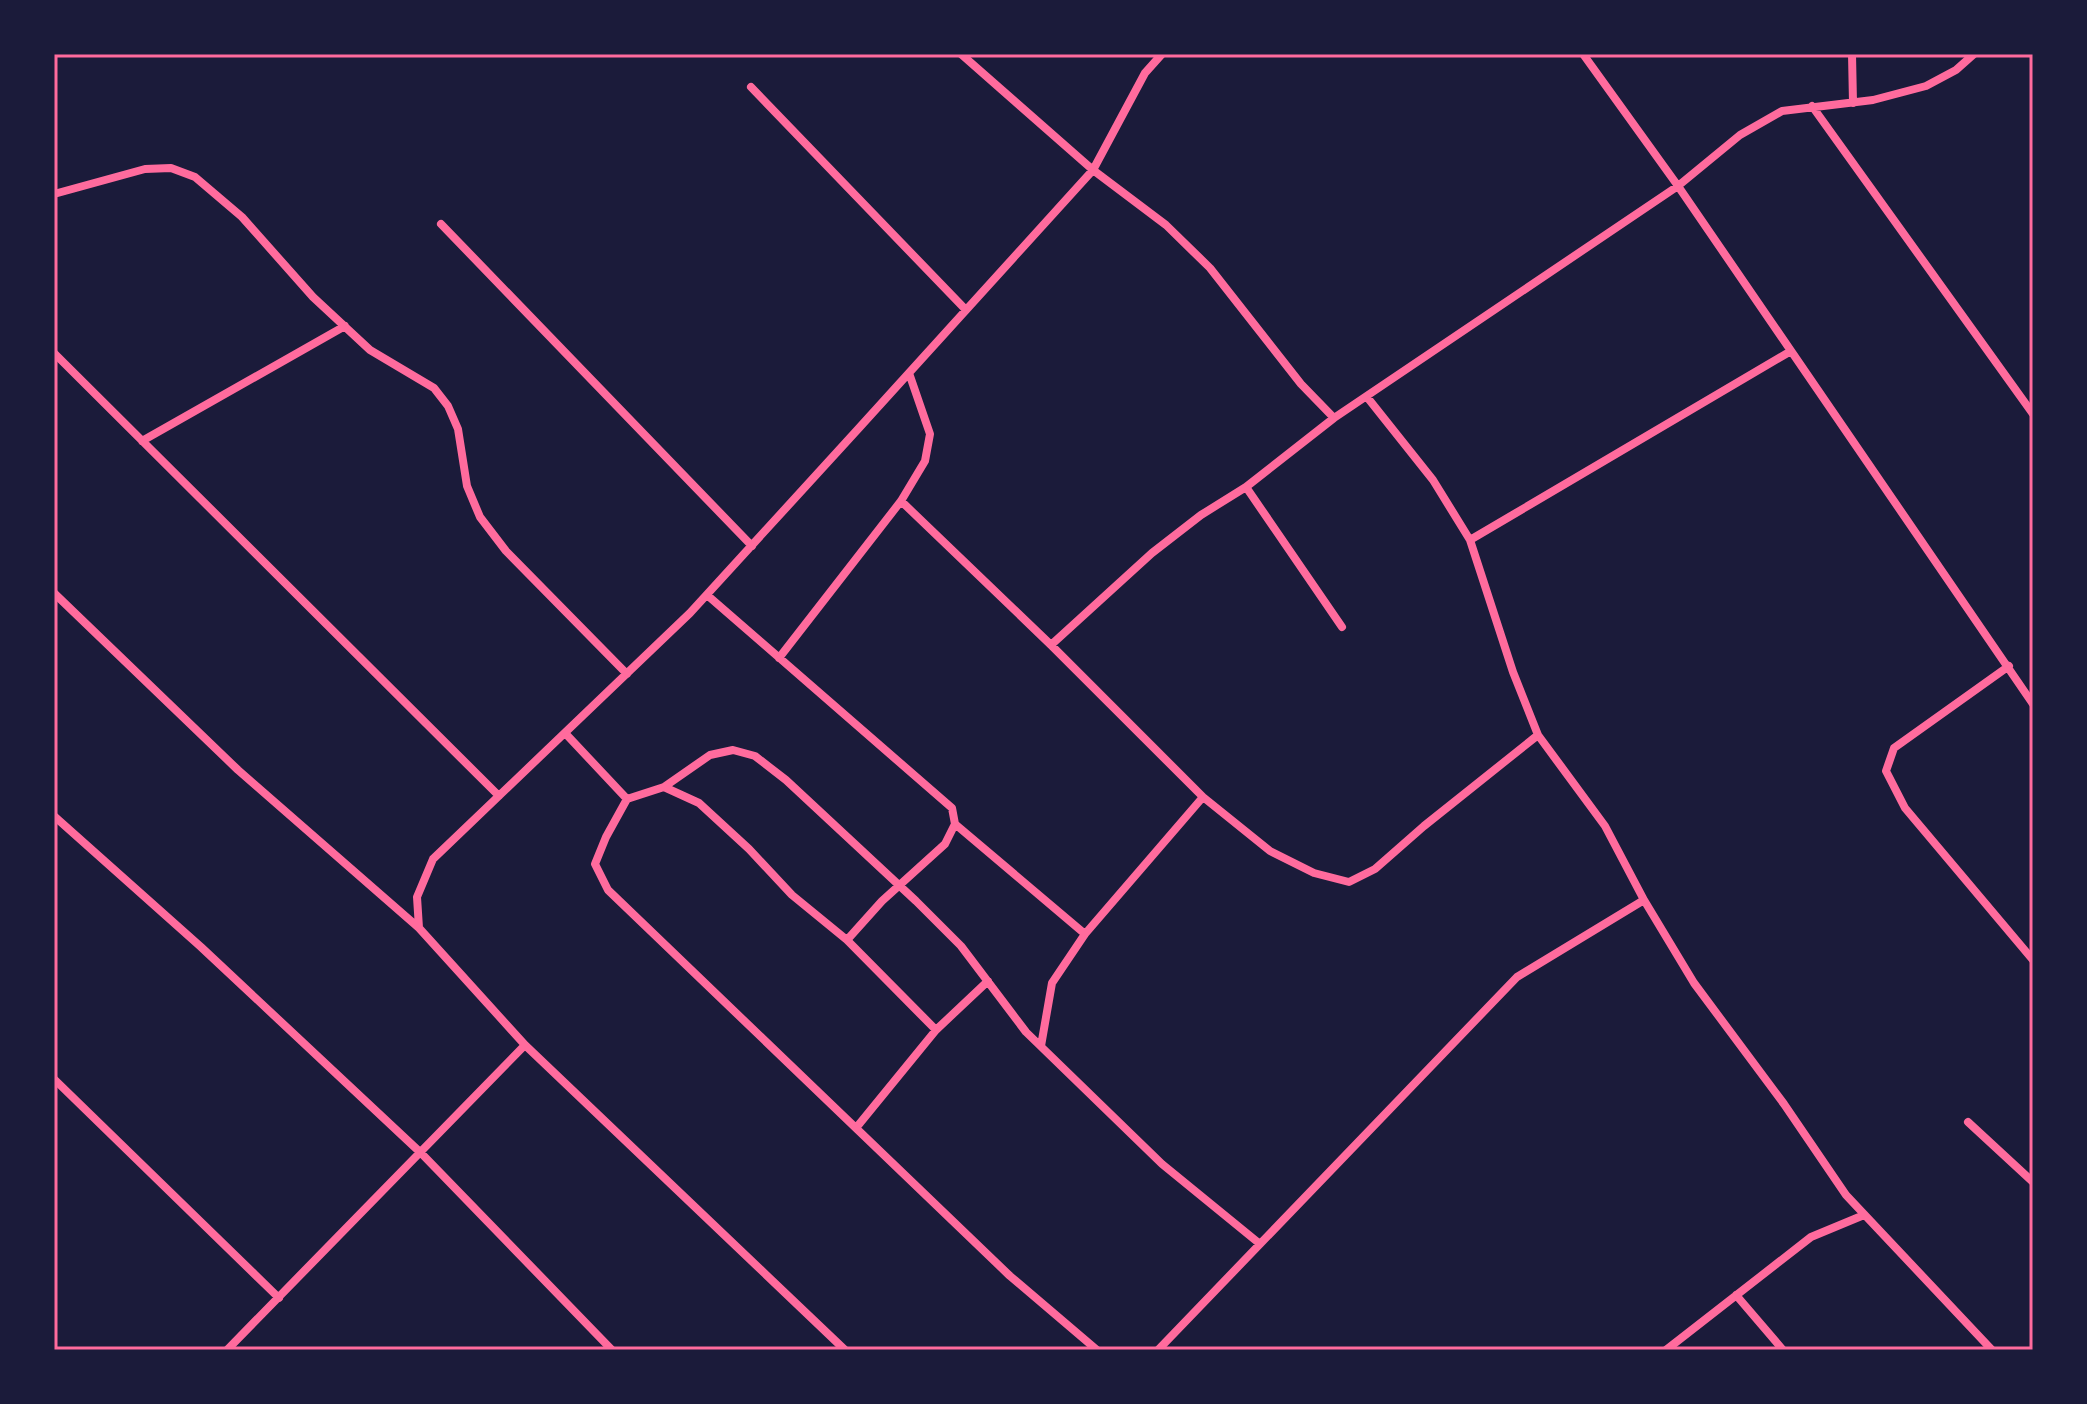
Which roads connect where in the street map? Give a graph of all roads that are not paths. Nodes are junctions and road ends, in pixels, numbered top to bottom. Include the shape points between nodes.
1 (961, 54) edge
2 (1162, 54) edge
3 (1583, 54) edge
4 (1852, 54) edge
5 (1974, 54) edge
6 (751, 87) dead end
7 (1853, 103) junction
8 (1812, 106) junction
9 (1093, 170) junction
10 (1678, 186) junction
11 (54, 194) edge
12 (441, 224) dead end
13 (966, 310) junction
14 (345, 326) junction
15 (1791, 351) junction
16 (54, 353) edge
17 (909, 373) junction
18 (1367, 397) junction
19 (2033, 414) edge
20 (1334, 418) junction
21 (142, 441) junction
22 (1246, 487) junction
23 (901, 501) junction
24 (1470, 540) junction
25 (752, 546) junction
26 (54, 593) edge
27 (707, 595) junction
28 (1342, 627) dead end
29 (1051, 645) junction
30 (779, 658) junction
31 (2009, 666) junction
32 (627, 674) junction
33 (2033, 704) edge
34 (565, 733) junction
35 (1538, 735) junction
36 (664, 787) junction
37 (499, 796) junction
38 (1203, 797) junction
39 (627, 799) junction
40 (54, 816) edge
41 (955, 824) junction
42 (901, 887) junction
43 (1644, 900) junction
44 (419, 928) junction
45 (1085, 934) junction
46 (847, 940) junction
47 (2033, 960) edge
48 (988, 981) junction
49 (936, 1030) junction
50 (525, 1045) junction
51 (1041, 1046) junction
52 (54, 1079) edge
53 (1968, 1122) dead end
54 (856, 1128) junction
55 (422, 1154) junction
56 (2033, 1182) edge
57 (1864, 1215) junction
58 (1260, 1244) junction
59 (1736, 1295) junction
60 (279, 1298) junction
61 (227, 1350) edge
62 (612, 1350) edge
63 (845, 1350) edge
64 (1097, 1350) edge
65 (1158, 1350) edge
66 (1666, 1350) edge
67 (1783, 1350) edge
68 (1992, 1350) edge

1 - 9 street
2 - 9 street via 1145,73
3 - 10 street
4 - 7 street
5 - 7 street via 1926,86
6 - 13 street
7 - 8 street
8 - 10 street via 1782,111 1740,135
8 - 19 street
9 - 13 street
9 - 20 street via 1166,225 1210,268
10 - 15 street
10 - 18 street
11 - 14 street via 145,169 171,168 195,177 242,217
12 - 25 street
13 - 17 street
14 - 21 street
14 - 32 street via 370,350 434,388 458,429 467,486 480,517 506,551
15 - 24 street
15 - 31 street
16 - 21 street
17 - 23 street via 930,434 925,461
17 - 25 street
18 - 20 street
18 - 24 street via 1433,480
20 - 22 street
21 - 37 street
22 - 28 street
22 - 29 street via 1152,553
23 - 29 street
23 - 30 street
24 - 35 street
25 - 27 street
26 - 44 street via 238,770
27 - 30 street
27 - 32 street
29 - 38 street
30 - 41 street via 952,808
31 - 33 street
31 - 47 street via 1894,748 1886,771 1905,808
32 - 34 street
34 - 37 street
34 - 39 street
35 - 38 street via 1375,869 1349,882 1314,873 1270,851
35 - 43 street via 1605,826
36 - 39 street
36 - 42 street via 710,755 733,750 755,756
36 - 46 street via 699,803 792,895
37 - 44 street via 433,859 417,897
38 - 45 street
39 - 54 street via 595,864 608,890
40 - 55 street
41 - 42 street via 945,844
41 - 45 street
42 - 46 street
42 - 48 street
43 - 57 street via 1694,983
43 - 58 street via 1517,977
44 - 50 street
45 - 51 street via 1052,983
46 - 49 street
48 - 49 street
48 - 51 street
49 - 54 street
50 - 55 street
50 - 63 street
51 - 58 street via 1162,1164
52 - 60 street
53 - 56 street
54 - 64 street via 1010,1276
55 - 60 street
55 - 62 street
57 - 59 street via 1811,1237
57 - 68 street
58 - 65 street
59 - 66 street
59 - 67 street
60 - 61 street

